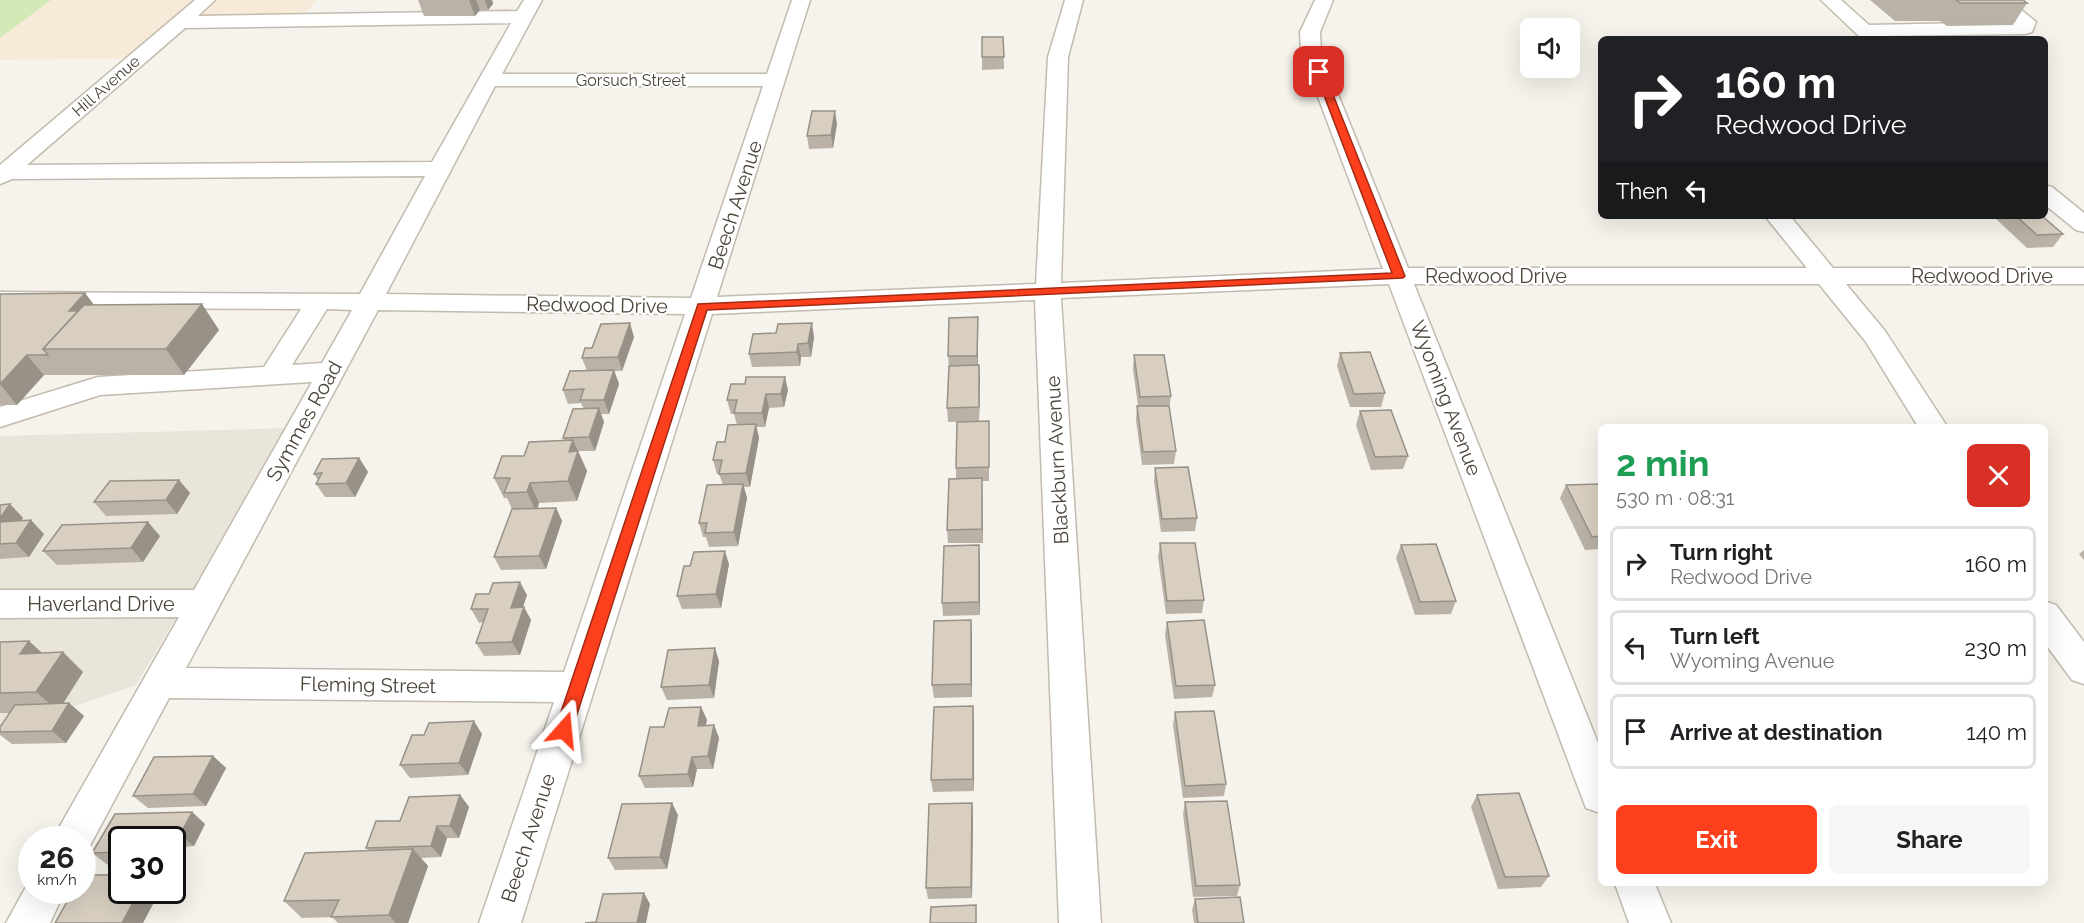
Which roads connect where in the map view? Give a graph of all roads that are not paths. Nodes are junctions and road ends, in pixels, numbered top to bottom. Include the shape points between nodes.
1 (206, 0) edge
2 (339, 0) edge
3 (801, 0) edge
4 (1074, 0) edge
5 (1324, 0) edge
6 (1830, 0) edge
7 (1997, 0) edge
8 (528, 8) edge
9 (1867, 18) edge
10 (323, 20) junction
11 (181, 22) junction
12 (488, 80) junction
13 (774, 80) junction
14 (442, 169) junction
15 (2, 174) edge
16 (2048, 195) edge
17 (1779, 219) edge
18 (2084, 225) edge
19 (1825, 274) junction
20 (1399, 276) junction
21 (2084, 276) edge
22 (1048, 291) junction
23 (0, 300) edge
24 (318, 303) junction
25 (369, 303) junction
26 (703, 306) junction
27 (331, 372) junction
28 (273, 374) junction
29 (0, 417) edge
30 (1931, 424) edge
31 (202, 603) junction
32 (0, 604) edge
33 (2048, 620) edge
34 (2084, 669) edge
35 (158, 683) junction
36 (578, 687) junction
37 (1598, 790) edge
38 (80, 826) edge
39 (1636, 886) edge
40 (38, 904) edge
41 (27, 923) edge
42 (500, 923) edge
43 (1080, 923) edge
44 (1650, 923) edge

1 - 11 street, Hill Avenue
2 - 10 street
3 - 13 street, Beech Avenue
4 - 22 street, Blackburn Avenue via 1058,57
5 - 20 street, Wyoming Avenue via 1310,32 1311,52
6 - 9 street
7 - 9 street via 2027,22 2025,28 1892,30
8 - 10 street
8 - 12 street, Symmes Road
10 - 11 street
11 - 15 street, Hill Avenue
12 - 13 street, Gorsuch Street
12 - 14 street, Symmes Road
13 - 26 street, Beech Avenue
14 - 15 street
14 - 25 street, Symmes Road
16 - 18 street
17 - 19 street
19 - 20 street, Redwood Drive
19 - 21 street, Redwood Drive
19 - 30 street via 1876,337
20 - 22 street, Redwood Drive
20 - 37 street, Wyoming Avenue
22 - 26 street, Redwood Drive
22 - 43 street, Blackburn Avenue
23 - 24 street, Redwood Drive
24 - 25 street, Redwood Drive
24 - 28 street
25 - 26 street, Redwood Drive
25 - 27 street, Symmes Road
26 - 36 street, Beech Avenue
27 - 28 street
27 - 31 street, Symmes Road
28 - 29 street via 98,386
31 - 32 street, Haverland Drive
31 - 35 street, Symmes Road
33 - 34 street
35 - 36 street, Fleming Street
35 - 38 street, Symmes Road
36 - 42 street, Beech Avenue
39 - 44 street
40 - 41 street

